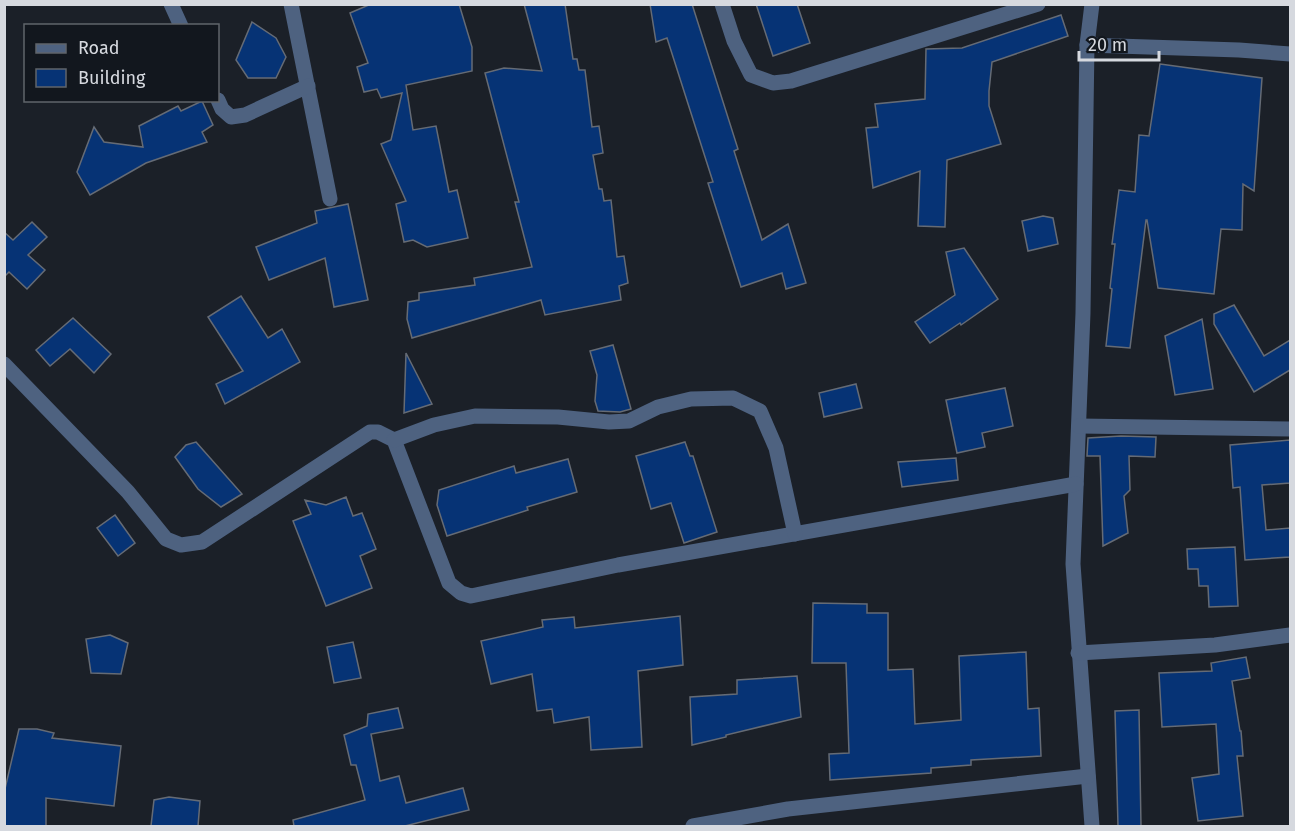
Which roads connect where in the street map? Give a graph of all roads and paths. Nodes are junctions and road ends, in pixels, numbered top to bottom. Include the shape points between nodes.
1 (171, 4) edge
2 (291, 4) edge
3 (722, 4) edge
4 (1038, 4) edge
5 (1092, 4) edge
6 (180, 24) edge
7 (1087, 45) junction
8 (1290, 54) edge
9 (308, 86) junction
10 (219, 102) edge
11 (330, 198) dead end
12 (4, 364) edge
13 (1078, 426) junction
14 (1290, 429) edge
15 (394, 440) junction
16 (1076, 484) junction
17 (795, 534) junction
18 (1290, 634) edge
19 (1078, 653) junction
20 (1088, 776) junction
21 (693, 826) edge
22 (1092, 826) edge

1 - 6 street
2 - 9 street
3 - 4 street via 751,75 773,83 827,71
5 - 7 street
7 - 8 street
7 - 13 street
9 - 10 street via 245,115 231,117
9 - 11 street
12 - 15 street via 128,492 166,539 181,545 202,542 370,432
13 - 14 street
13 - 16 street
15 - 17 street via 434,425 475,416 629,421 658,407 691,399 733,398 760,411 776,448
15 - 17 street via 449,583 471,596
16 - 17 street
16 - 19 street via 1073,564
18 - 19 street via 1215,645
19 - 20 street
20 - 21 street via 788,809
20 - 22 street

